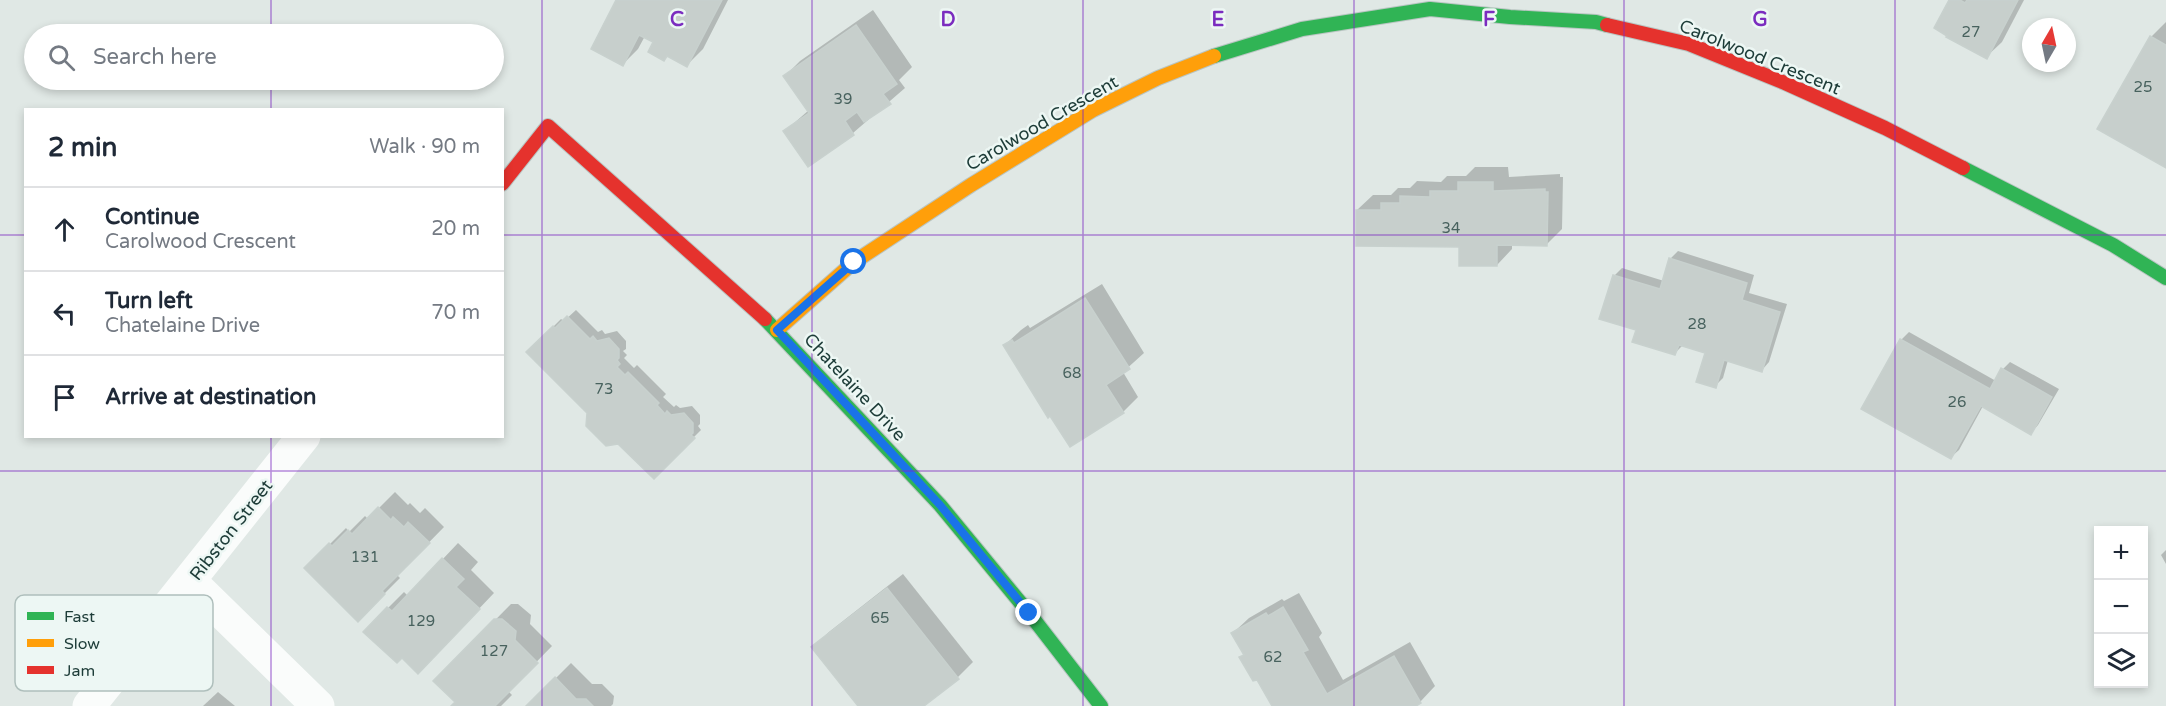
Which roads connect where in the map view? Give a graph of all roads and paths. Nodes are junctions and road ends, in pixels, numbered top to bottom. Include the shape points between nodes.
1 (504, 181) edge
2 (2166, 278) edge
3 (777, 330) junction
4 (302, 438) edge
5 (190, 581) junction
6 (179, 595) edge
7 (204, 595) edge
8 (213, 603) edge
9 (101, 691) edge
10 (89, 706) edge
11 (318, 706) edge
12 (1101, 706) edge

1 - 3 street, Chatelaine Drive via 548,126
2 - 3 street, Carolwood Crescent via 2113,245 1885,128 1689,44 1596,22 1430,9 1302,29 1222,53 1111,101 971,185 854,262
3 - 12 street, Chatelaine Drive via 940,505
4 - 5 street, Ribston Street
5 - 6 street, Ribston Street
5 - 7 street
8 - 11 street
9 - 10 street, Ribston Street

